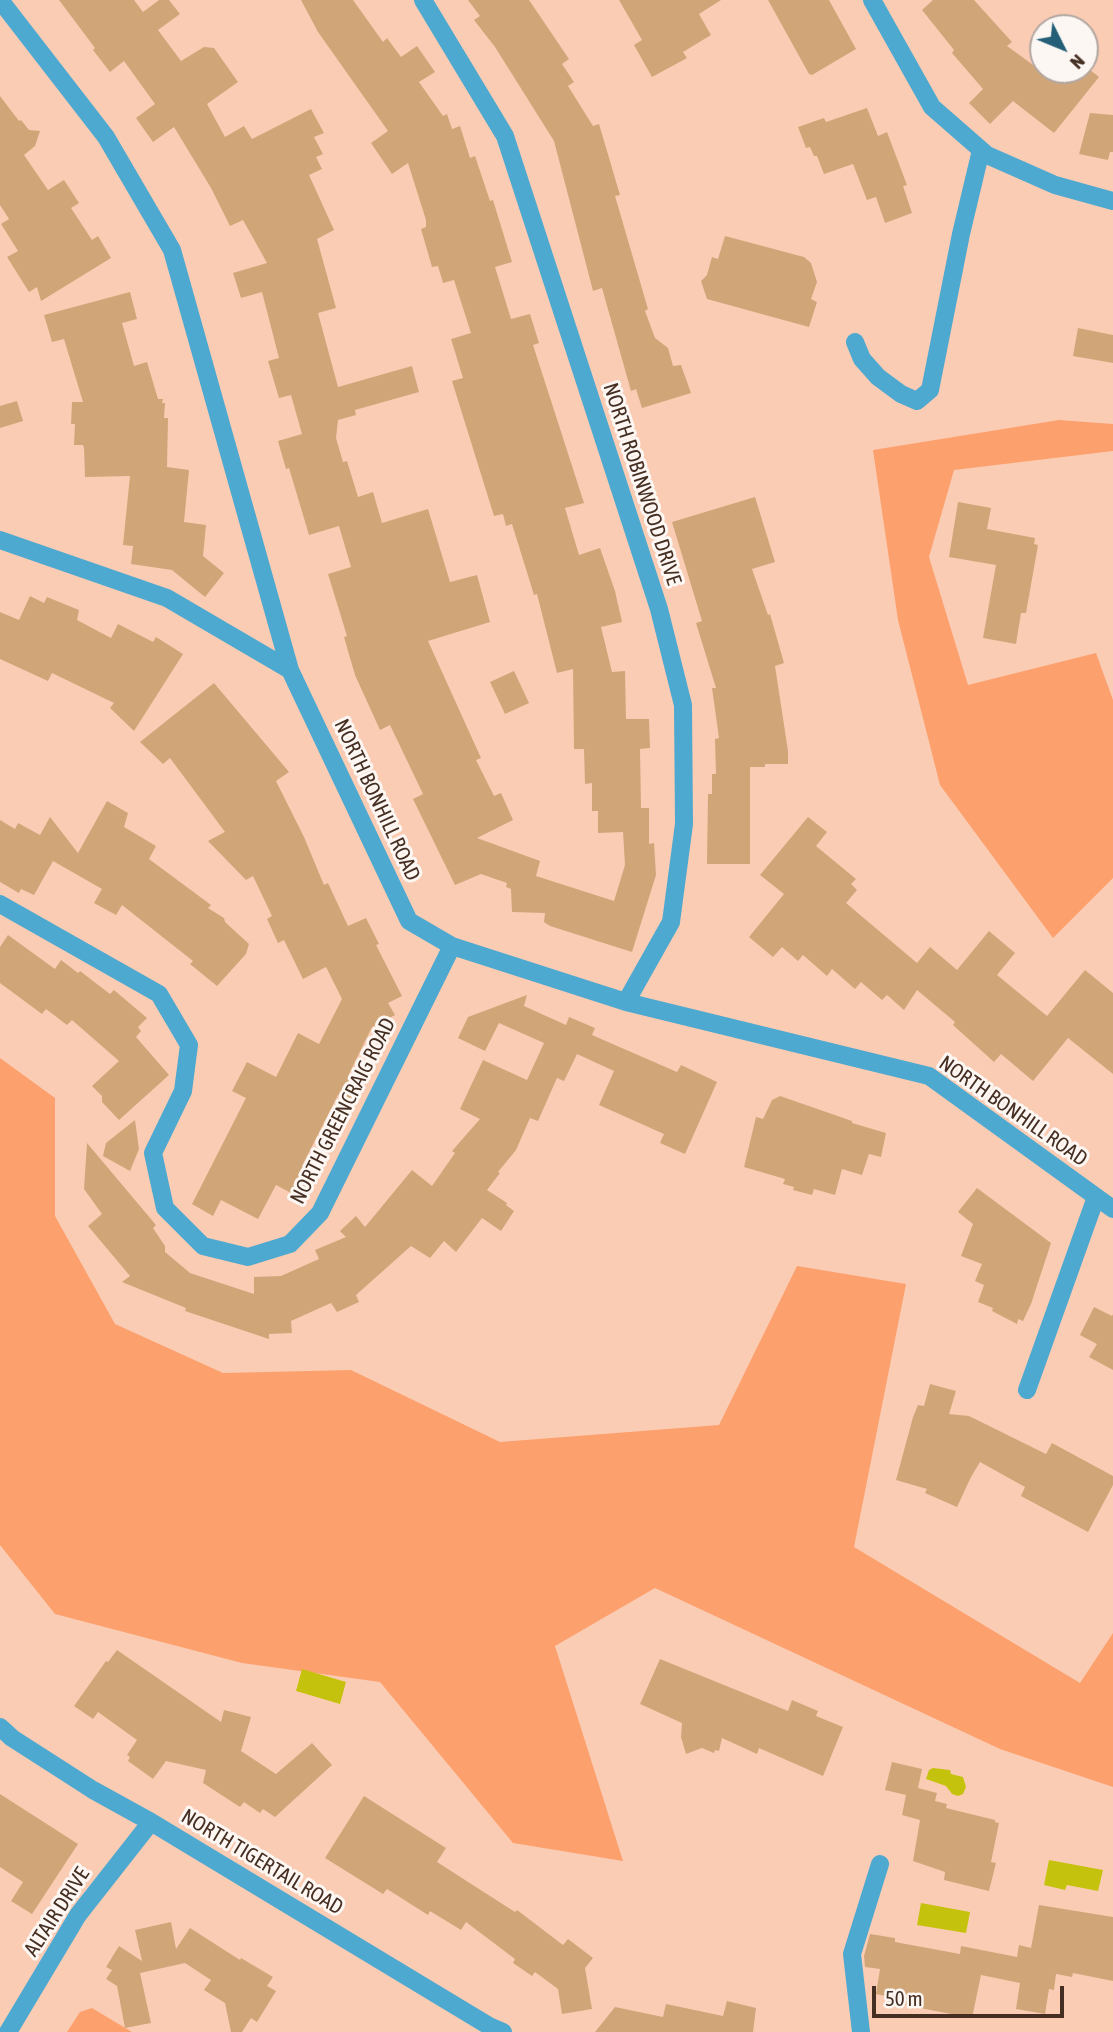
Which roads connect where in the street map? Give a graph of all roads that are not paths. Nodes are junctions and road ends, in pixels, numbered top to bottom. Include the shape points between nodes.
1 (0, 0) edge
2 (423, 0) edge
3 (872, 0) edge
4 (981, 150) junction
5 (1113, 201) edge
6 (855, 342) dead end
7 (0, 540) edge
8 (290, 670) junction
9 (0, 904) edge
10 (452, 946) junction
11 (626, 1002) junction
12 (1096, 1197) junction
13 (1113, 1209) edge
14 (1027, 1390) dead end
15 (0, 1727) edge
16 (151, 1822) junction
17 (880, 1864) dead end
18 (8, 2032) edge
19 (503, 2032) edge
20 (861, 2032) edge

1 - 8 street, NORTH BONHILL ROAD via 106,137 173,250
2 - 11 street, NORTH ROBINWOOD DRIVE via 505,136 659,609 683,705 684,824 671,922
3 - 4 street via 932,107
4 - 5 street via 1055,185
4 - 6 street via 930,390 917,401 901,394 862,359
7 - 8 street via 167,598
8 - 10 street, NORTH BONHILL ROAD via 409,921
9 - 10 street, NORTH GREENCRAIG ROAD via 159,994 189,1045 183,1091 153,1153 165,1208 203,1246 248,1257 290,1244 320,1213
10 - 11 street, NORTH BONHILL ROAD
11 - 12 street, NORTH BONHILL ROAD via 929,1076
12 - 13 street, NORTH BONHILL ROAD
12 - 14 street
15 - 16 street, NORTH TIGERTAIL ROAD via 93,1790
16 - 18 street, ALTAIR DRIVE via 78,1915
16 - 19 street, NORTH TIGERTAIL ROAD
17 - 20 street via 852,1954

